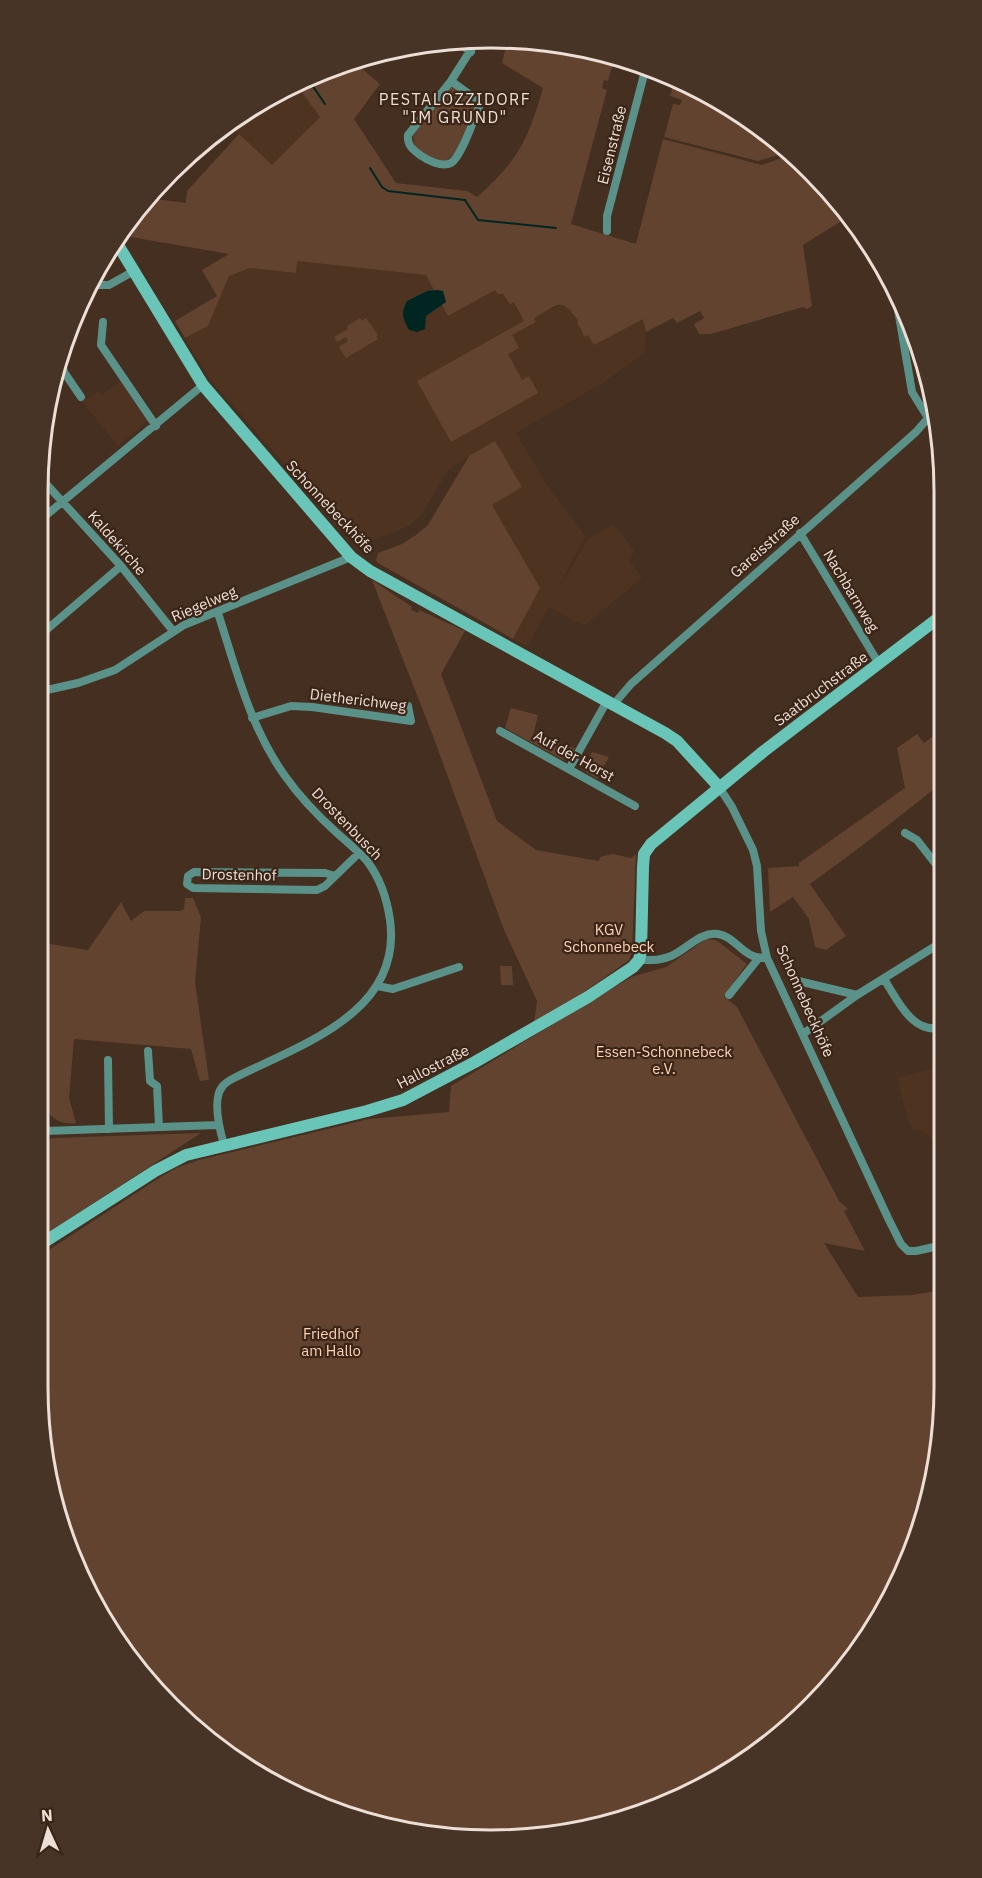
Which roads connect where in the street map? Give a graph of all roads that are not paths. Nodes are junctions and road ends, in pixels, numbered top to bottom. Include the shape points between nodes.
1 (467, 49) edge
2 (473, 49) edge
3 (471, 52) junction
4 (644, 76) edge
5 (452, 81) junction
6 (607, 231) dead end
7 (120, 249) edge
8 (134, 271) junction
9 (99, 285) edge
10 (900, 321) edge
11 (103, 322) dead end
12 (64, 372) edge
13 (203, 385) junction
14 (81, 397) dead end
15 (928, 420) joint
16 (156, 426) junction
17 (48, 486) edge
18 (62, 502) junction
19 (48, 514) edge
20 (800, 533) junction
21 (351, 557) junction
22 (121, 566) junction
23 (218, 613) junction
24 (934, 621) edge
25 (48, 628) edge
26 (173, 632) junction
27 (879, 664) junction
28 (48, 690) edge
29 (611, 703) junction
30 (408, 705) dead end
31 (252, 718) junction
32 (500, 730) dead end
33 (569, 769) junction
34 (719, 787) junction
35 (635, 806) dead end
36 (905, 833) dead end
37 (359, 853) junction
38 (933, 860) edge
39 (335, 876) junction
40 (934, 947) edge
41 (762, 958) junction
42 (639, 960) junction
43 (459, 967) dead end
44 (885, 979) junction
45 (795, 980) dead end
46 (377, 986) junction
47 (729, 994) dead end
48 (857, 996) junction
49 (934, 1027) edge
50 (803, 1034) junction
51 (148, 1051) dead end
52 (108, 1060) dead end
53 (218, 1125) junction
54 (159, 1127) junction
55 (109, 1129) junction
56 (48, 1133) edge
57 (224, 1145) junction
58 (48, 1240) edge
59 (934, 1247) edge

1 - 3 street
2 - 3 street
3 - 5 street
4 - 6 street, Eisenstraße
5 - 5 street via 408,138 414,150 443,165 457,157 479,107 476,99
7 - 8 main road, Schonnebeckhöfe
8 - 9 street via 109,285
8 - 13 main road, Schonnebeckhöfe
10 - 15 street via 912,392
11 - 16 street via 101,345
12 - 14 street
13 - 16 street
13 - 21 main road, Schonnebeckhöfe
15 - 20 street, Gareisstraße
16 - 18 street
17 - 18 street, Kaldekirche
18 - 19 street
18 - 22 street, Kaldekirche
20 - 27 street, Nachbarnweg
20 - 29 street, Gareisstraße
21 - 23 street, Riegelweg
21 - 29 main road, Schonnebeckhöfe
22 - 25 street
22 - 26 street, Kaldekirche
23 - 26 street, Riegelweg
23 - 31 street, Drostenbusch
24 - 27 main road, Saatbruchstraße
26 - 28 street, Riegelweg via 115,670
27 - 34 main road, Saatbruchstraße
29 - 33 street
29 - 34 main road, Schonnebeckhöfe via 677,741
30 - 31 street, Dietherichweg via 411,721 291,706
31 - 37 street, Drostenbusch via 286,778 310,807
32 - 33 street, Auf der Horst
33 - 35 street, Auf der Horst
34 - 41 street, Schonnebeckhöfe via 753,850
34 - 42 main road via 657,838 644,854
36 - 38 street via 917,840
37 - 39 street, Drostenhof
37 - 46 street, Drostenbusch via 374,873 390,916 389,954
39 - 39 street, Drostenhof via 194,872 188,876 188,884 193,888 317,890
40 - 44 street
41 - 42 street via 747,954 717,934 703,936 673,956
41 - 47 street
41 - 50 street, Schonnebeckhöfe
42 - 57 main road, Hallostraße via 560,1015 403,1100
43 - 46 street via 393,988
44 - 48 street
44 - 49 street via 917,1023
45 - 48 street
46 - 53 street, Drostenbusch via 336,1027 223,1085 218,1098
48 - 50 street
50 - 59 street, Schonnebeckhöfe via 901,1244 908,1251
51 - 54 street via 150,1081 158,1086
52 - 55 street
53 - 54 street
53 - 57 street, Drostenbusch
54 - 55 street
55 - 56 street
57 - 58 main road, Hallostraße via 186,1155 154,1171

